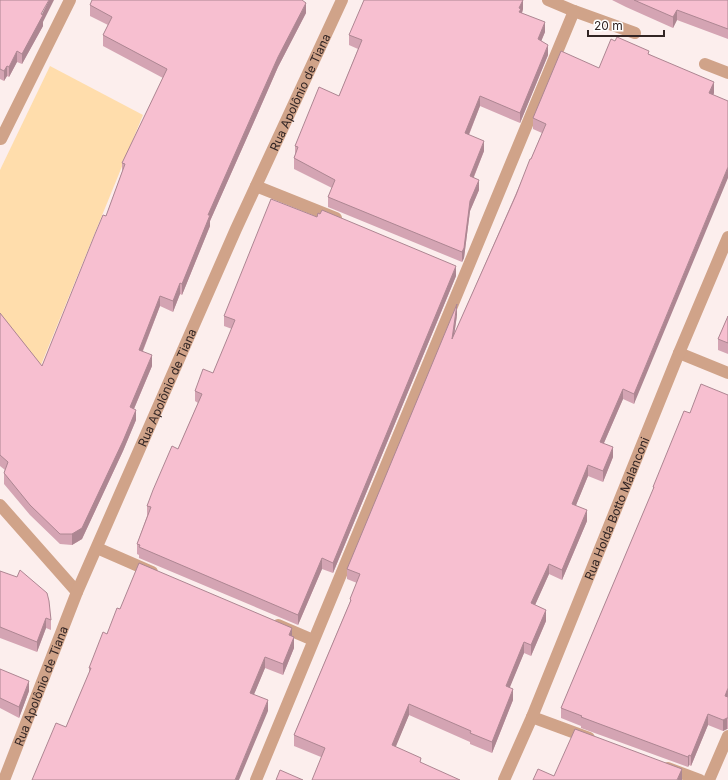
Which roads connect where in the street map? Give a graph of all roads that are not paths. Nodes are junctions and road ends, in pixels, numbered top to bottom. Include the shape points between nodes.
1 (70, 0) edge
2 (342, 0) edge
3 (548, 0) edge
4 (574, 11) junction
5 (634, 33) dead end
6 (706, 64) dead end
7 (728, 73) edge
8 (1, 138) edge
9 (256, 186) junction
10 (343, 221) edge
11 (728, 237) edge
12 (679, 354) junction
13 (728, 373) edge
14 (0, 505) edge
15 (97, 548) junction
16 (162, 576) edge
17 (77, 592) junction
18 (270, 622) edge
19 (313, 640) junction
20 (532, 717) junction
21 (728, 736) edge
22 (598, 742) edge
23 (656, 764) edge
24 (4, 780) edge
25 (256, 780) edge
26 (504, 780) edge
27 (700, 780) edge
28 (709, 780) edge

1 - 8 street
2 - 9 street, Rua Apolônio de Tiana
3 - 4 street
4 - 5 street
4 - 19 street via 462,271
6 - 7 street
9 - 10 street
9 - 15 street, Rua Apolônio de Tiana
11 - 12 street, Rua Holda Botto Malanconi
12 - 13 street
12 - 20 street, Rua Holda Botto Malanconi
14 - 17 street
15 - 16 street
15 - 17 street, Rua Apolônio de Tiana
17 - 24 street, Rua Apolônio de Tiana
18 - 19 street
19 - 25 street
20 - 22 street
20 - 26 street, Rua Holda Botto Malanconi
21 - 28 street
23 - 27 street

